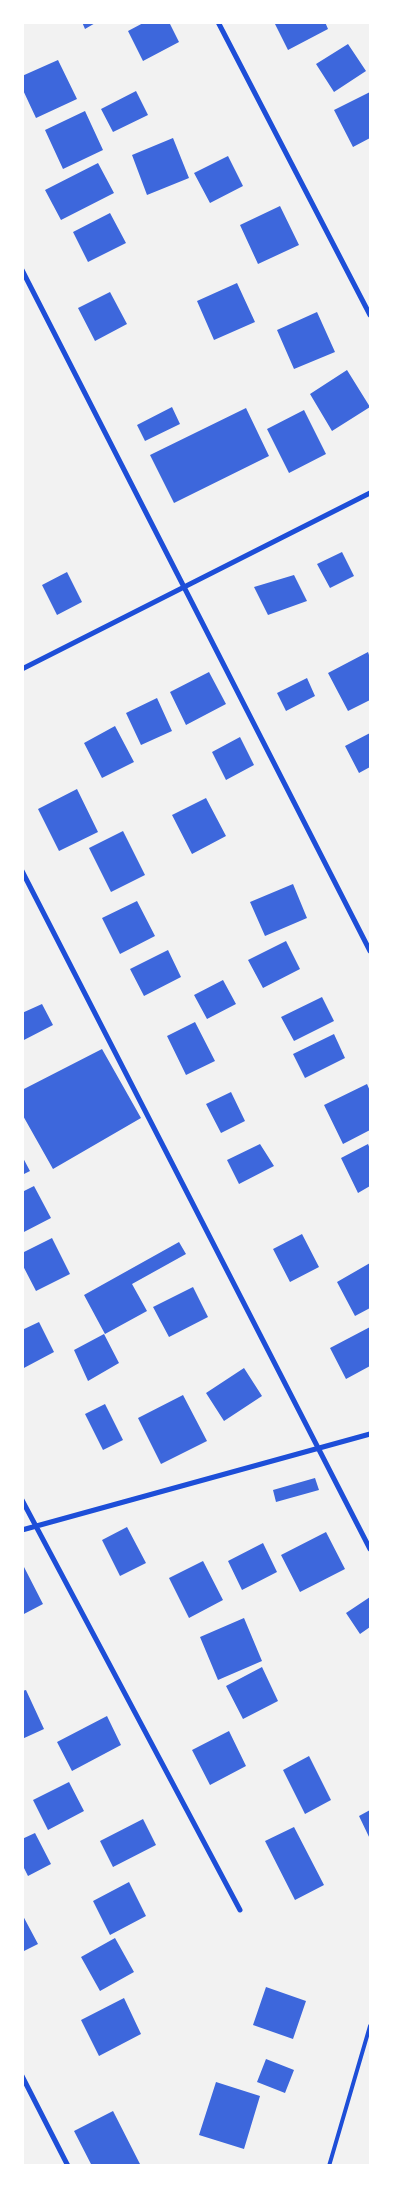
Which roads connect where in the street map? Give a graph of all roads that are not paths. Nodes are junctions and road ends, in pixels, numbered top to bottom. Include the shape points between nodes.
1 (218, 22) edge
2 (22, 270) edge
3 (370, 315) edge
4 (370, 493) edge
5 (184, 587) junction
6 (22, 669) edge
7 (22, 871) edge
8 (370, 951) edge
9 (370, 1434) edge
10 (319, 1449) junction
11 (22, 1500) edge
12 (36, 1526) junction
13 (22, 1530) edge
14 (370, 1549) edge
15 (240, 1910) dead end
16 (370, 2026) edge
17 (22, 2076) edge
18 (68, 2166) edge
19 (329, 2166) edge

1 - 3 street
2 - 5 street
4 - 5 street
5 - 6 street
5 - 8 street
7 - 10 street
9 - 10 street
10 - 12 street
10 - 14 street
11 - 12 street
12 - 13 street
12 - 15 street
16 - 19 lane
17 - 18 street

